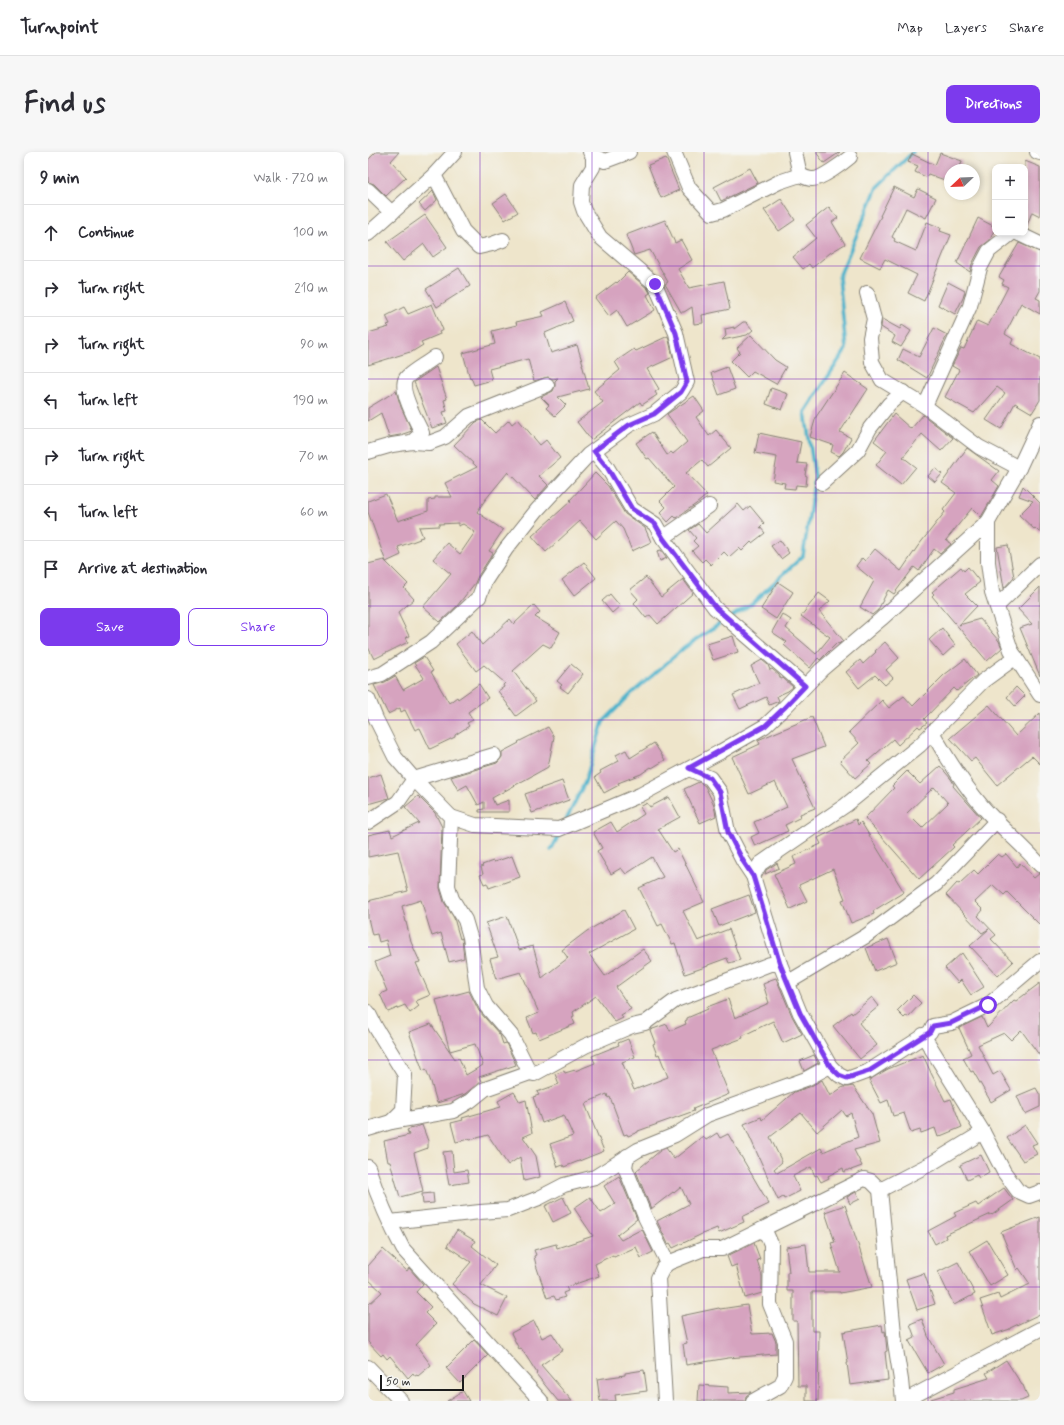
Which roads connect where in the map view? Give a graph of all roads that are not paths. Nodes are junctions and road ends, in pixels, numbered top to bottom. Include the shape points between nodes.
1 (455, 152) edge
2 (629, 152) edge
3 (674, 152) edge
4 (795, 152) edge
5 (1037, 152) edge
6 (1040, 153) edge
7 (591, 154) edge
8 (850, 157) dead end
9 (434, 175) junction
10 (800, 175) junction
11 (368, 190) edge
12 (392, 214) junction
13 (368, 234) edge
14 (1008, 236) edge
15 (1023, 236) edge
16 (503, 240) dead end
17 (1040, 244) edge
18 (867, 293) dead end
19 (435, 357) dead end
20 (547, 385) dead end
21 (903, 392) junction
22 (925, 406) junction
23 (1040, 423) edge
24 (412, 442) junction
25 (594, 451) junction
26 (368, 452) edge
27 (1019, 468) junction
28 (822, 482) dead end
29 (709, 506) dead end
30 (988, 522) junction
31 (663, 538) junction
32 (1040, 564) edge
33 (997, 606) junction
34 (1016, 657) junction
35 (368, 678) edge
36 (805, 686) junction
37 (1040, 695) edge
38 (368, 699) edge
39 (932, 732) junction
40 (494, 755) dead end
41 (689, 768) junction
42 (414, 779) junction
43 (451, 818) junction
44 (997, 820) junction
45 (368, 822) edge
46 (1040, 865) edge
47 (753, 876) junction
48 (1040, 961) edge
49 (780, 964) junction
50 (787, 983) junction
51 (368, 1012) edge
52 (923, 1035) junction
53 (830, 1066) junction
54 (530, 1073) junction
55 (391, 1122) junction
56 (368, 1128) edge
57 (982, 1132) junction
58 (627, 1156) junction
59 (368, 1166) edge
60 (880, 1190) junction
61 (1040, 1192) edge
62 (390, 1222) junction
63 (761, 1230) junction
64 (668, 1263) junction
65 (1040, 1329) edge
66 (368, 1367) edge
67 (401, 1401) edge
68 (541, 1401) edge
69 (665, 1401) edge
70 (753, 1401) edge
71 (903, 1401) edge

1 - 9 street
2 - 7 street via 605,161
3 - 10 street via 689,188 712,213
4 - 10 street
5 - 6 street
7 - 25 street via 593,167 582,186 581,202 584,211 600,236 655,284 676,333 687,382 681,392 654,414 629,425
8 - 10 street via 814,180
9 - 12 street
9 - 16 street via 463,231 478,248
11 - 12 street
12 - 13 street
14 - 22 street via 990,251 980,268 970,306
15 - 17 street
18 - 21 street via 874,319 870,338 872,362 882,380
19 - 24 street via 406,378 403,385 422,433
20 - 24 street via 469,416 445,437 429,442
21 - 22 street
21 - 28 street via 889,404 870,428 858,450
22 - 27 street via 979,448
23 - 27 street
24 - 26 street
25 - 31 street via 607,467 632,509 655,524
25 - 35 street via 537,510 506,549 485,581 479,597 430,642 382,674
27 - 30 street
29 - 31 street
30 - 33 street via 988,562 992,592
30 - 36 street
31 - 36 street via 716,608
32 - 33 street
33 - 34 street via 1011,650
34 - 37 street
34 - 39 street via 983,680
36 - 41 street via 765,726
38 - 42 street via 395,757
39 - 44 street via 954,769 982,806
39 - 47 street via 920,745 846,805 760,864
40 - 42 street
41 - 43 street via 640,795 559,828 475,825
41 - 47 street via 710,778 720,792 728,832
42 - 43 street
42 - 45 street via 398,802
43 - 54 street via 448,886 470,937 477,988 486,1006 511,1035
44 - 46 street
44 - 50 street via 936,884 866,936
47 - 49 street
48 - 52 street via 988,1005 951,1023 933,1026 930,1032
49 - 50 street
49 - 54 street via 770,964 676,1000 645,1023 585,1046 534,1074
50 - 53 street via 800,1013
51 - 55 street via 405,1075 402,1110
52 - 53 street via 869,1071 852,1077 839,1075
52 - 57 street
53 - 58 street via 806,1079 707,1115 675,1135
54 - 55 street via 485,1089 453,1112
55 - 56 street
57 - 60 street via 932,1163
57 - 61 street via 1018,1192 1029,1196
58 - 62 street via 594,1177 564,1184 539,1198 508,1210
58 - 64 street via 625,1167 645,1217
59 - 62 street
60 - 63 street via 871,1181 864,1179
60 - 71 street
62 - 68 street via 403,1249
63 - 64 street via 722,1249 703,1249
63 - 70 street via 767,1234 771,1244 770,1304 785,1341 786,1376 780,1386
64 - 69 street via 658,1278
65 - 71 street
66 - 67 street

